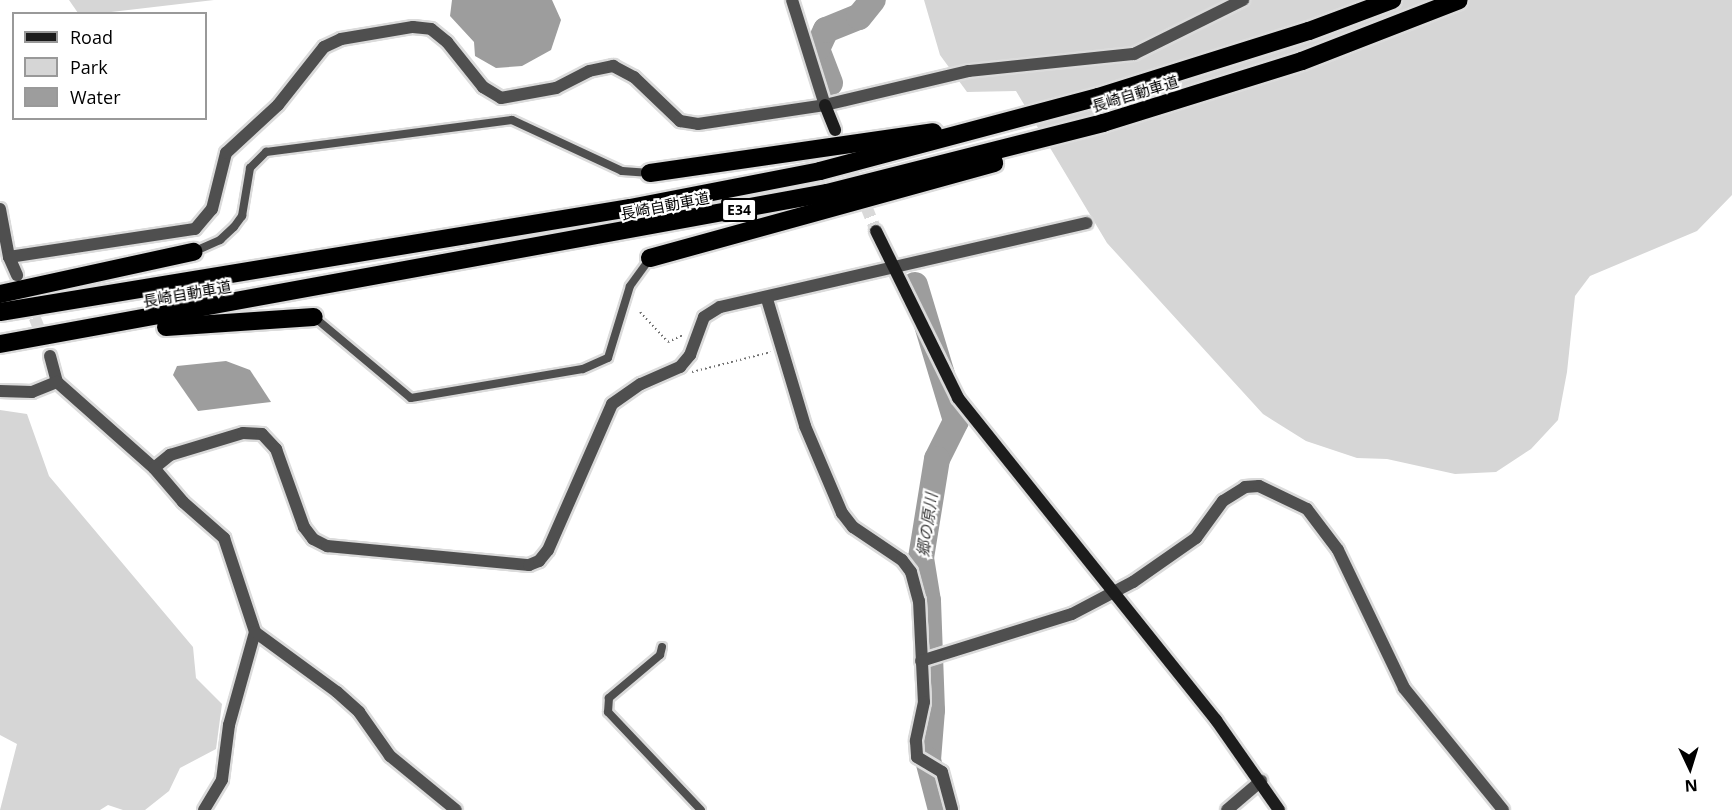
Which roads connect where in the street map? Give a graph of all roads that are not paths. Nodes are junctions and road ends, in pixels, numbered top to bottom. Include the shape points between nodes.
1 (792, 0) edge
2 (1243, 0) edge
3 (1392, 0) edge
4 (1459, 0) edge
5 (825, 105) junction
6 (1103, 123) junction
7 (992, 126) junction
8 (835, 129) tunnel mouth
9 (650, 173) joint
10 (0, 209) edge
11 (1086, 223) dead end
12 (876, 231) tunnel mouth
13 (193, 252) joint
14 (9, 257) junction
15 (650, 258) joint
16 (892, 269) junction
17 (17, 275) dead end
18 (0, 294) edge
19 (767, 299) junction
20 (0, 312) edge
21 (314, 317) joint
22 (81, 332) junction
23 (0, 344) edge
24 (50, 356) tunnel mouth
25 (57, 382) junction
26 (0, 391) edge
27 (154, 468) junction
28 (1113, 591) junction
29 (255, 632) junction
30 (663, 647) dead end
31 (921, 661) junction
32 (1262, 781) junction
33 (204, 810) edge
34 (456, 810) edge
35 (701, 810) edge
36 (952, 810) edge
37 (1227, 810) edge
38 (1279, 810) edge
39 (1503, 810) edge

1 - 5 street
2 - 5 street via 1134,54 969,71
3 - 7 highway, 長崎自動車道 / E34 via 1298,34
4 - 6 highway, 長崎自動車道 / E34 via 1302,61
5 - 8 street
5 - 14 street via 698,123 680,121 634,77 613,66 589,70 556,88 501,98 483,87 447,42 431,29 412,27 341,39 324,47 278,105 226,153 212,208 195,229
6 - 15 highway via 967,173
6 - 22 highway, 長崎自動車道 / E34 via 827,193
7 - 9 highway via 896,136
7 - 20 highway, 長崎自動車道 / E34 via 820,171 630,208
9 - 13 lane via 622,171 512,120 266,152 250,168 242,216 234,227 220,240
10 - 14 street
11 - 16 street
12 - 16 street
13 - 18 highway
14 - 17 street
15 - 21 lane via 630,286 609,358 583,369 411,398
16 - 19 street
16 - 28 street via 958,398
19 - 27 street via 720,307 704,316 690,355 680,367 641,384 612,404 548,550 539,561 529,565 327,546 313,539 304,527 276,449 262,434 243,433 170,455
19 - 31 street via 779,350 805,426 842,513 853,527 902,560 912,572 919,601
21 - 22 highway
22 - 23 highway, 長崎自動車道 / E34
24 - 25 street
25 - 26 street via 32,392
25 - 27 street
27 - 29 street via 183,502 224,538
28 - 31 street via 1072,614
28 - 32 street
28 - 39 street via 1196,538 1223,501 1245,487 1259,486 1307,509 1338,550 1404,688
29 - 33 street via 229,725 222,780
29 - 34 street via 338,692 359,712 390,756
30 - 35 lane via 660,655 609,698 609,712
31 - 36 street via 924,702 916,741 921,761 942,772
32 - 37 street
32 - 38 street

